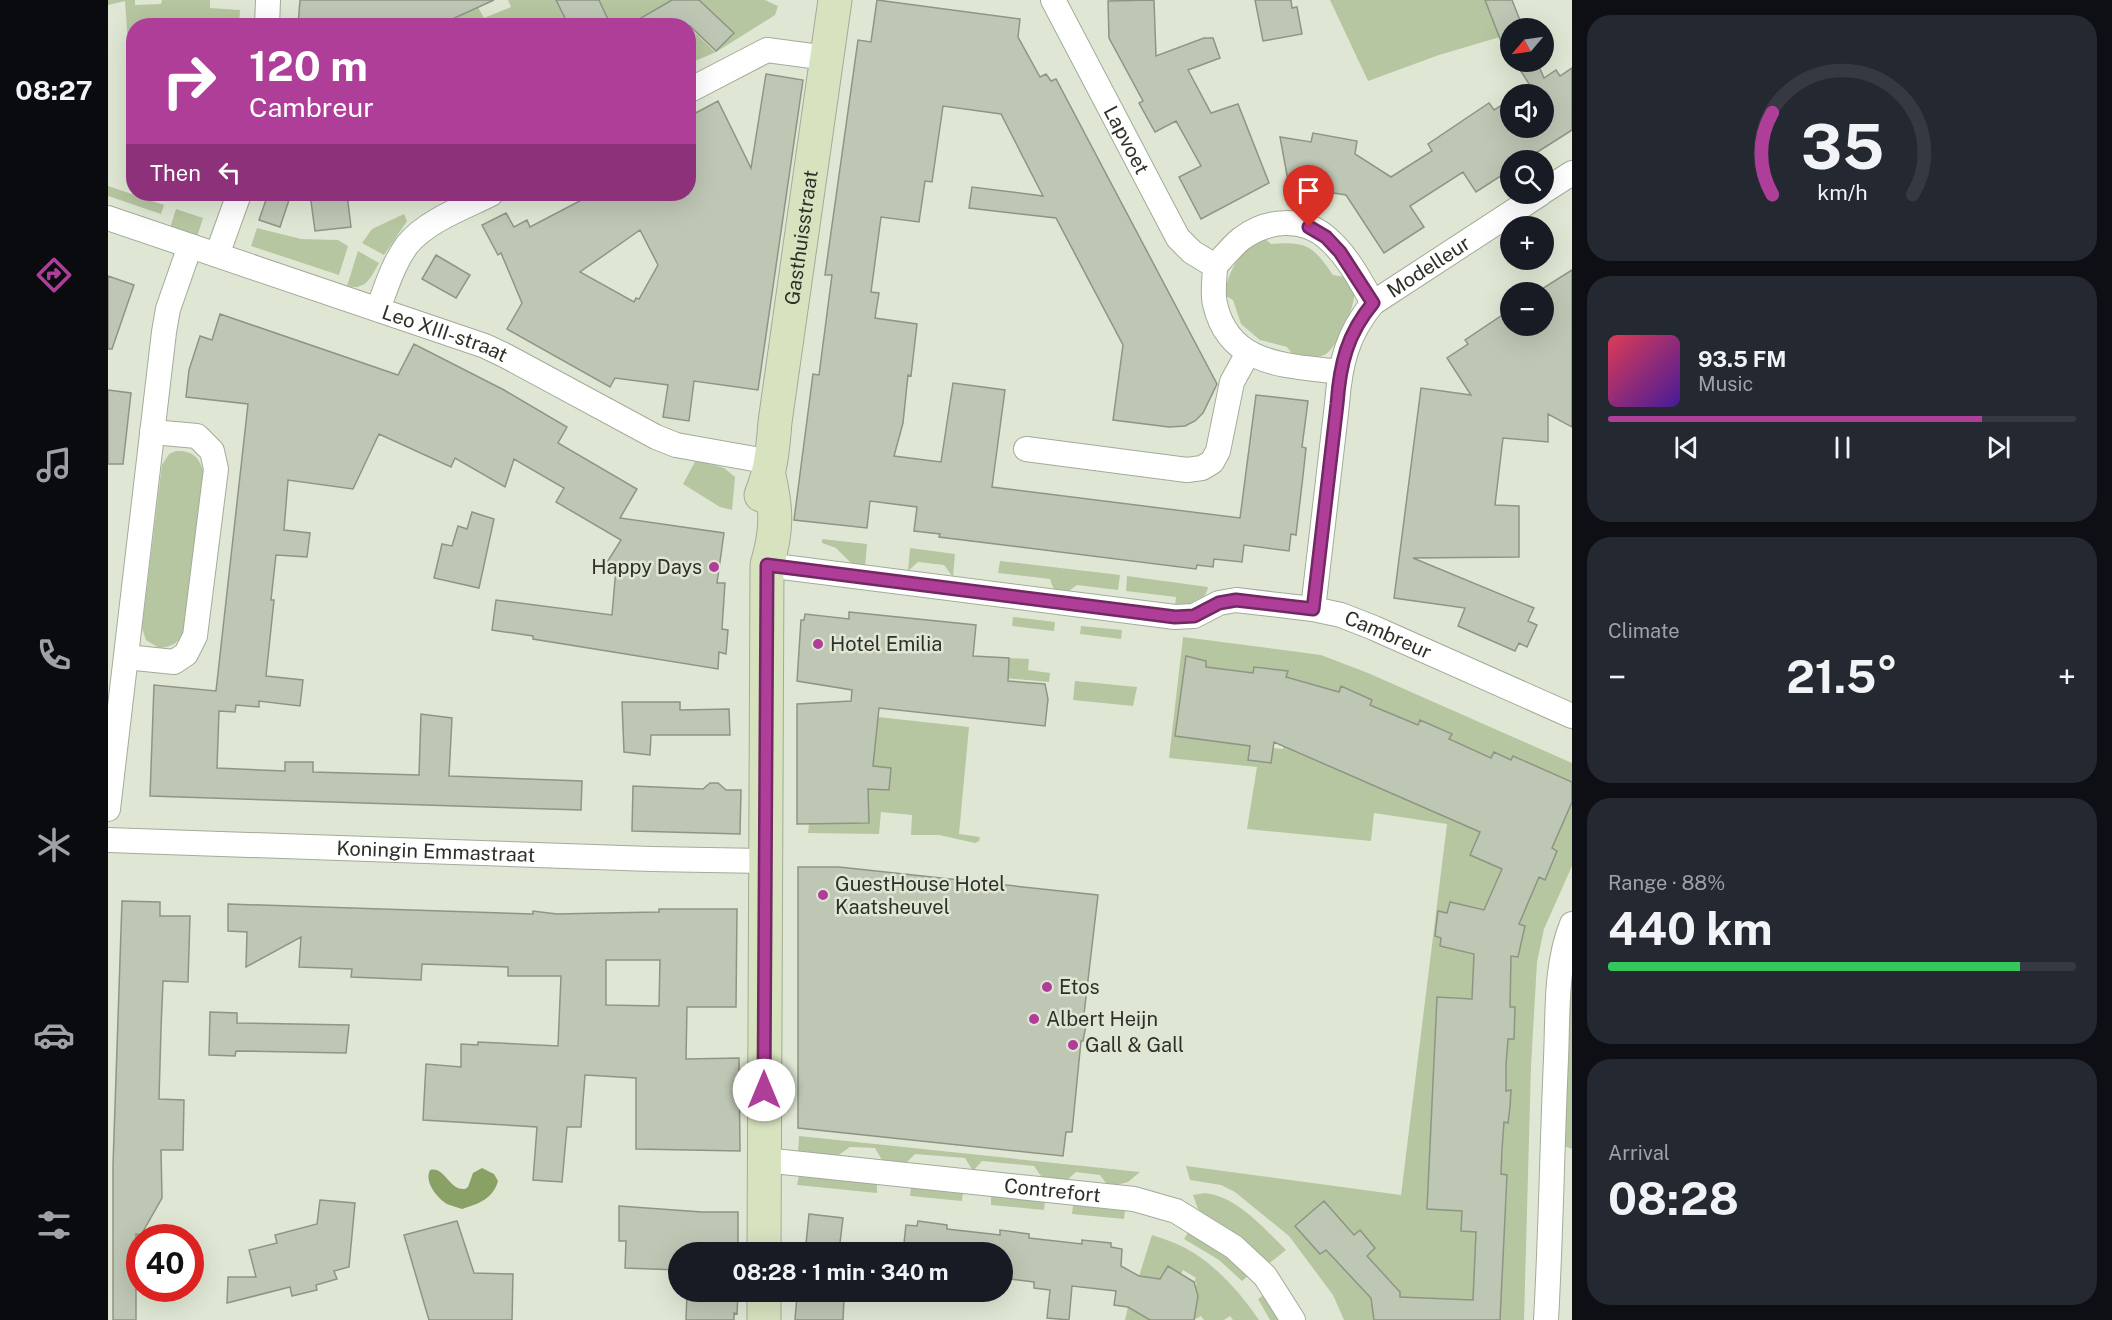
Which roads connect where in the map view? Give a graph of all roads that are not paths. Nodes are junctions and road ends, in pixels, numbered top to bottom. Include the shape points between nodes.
1 (268, 0) edge
2 (835, 0) edge
3 (1053, 0) edge
4 (267, 18) edge
5 (827, 57) junction
6 (696, 87) edge
7 (1572, 173) edge
8 (1554, 184) edge
9 (236, 201) edge
10 (477, 201) edge
11 (1524, 204) edge
12 (108, 218) edge
13 (190, 246) junction
14 (217, 255) junction
15 (1215, 266) junction
16 (1373, 303) junction
17 (378, 309) junction
18 (1248, 353) junction
19 (1339, 372) junction
20 (152, 432) junction
21 (1026, 449) dead end
22 (770, 469) junction
23 (767, 565) junction
24 (1313, 609) junction
25 (126, 657) junction
26 (1572, 716) edge
27 (108, 809) edge
28 (108, 840) edge
29 (765, 861) junction
30 (1572, 924) edge
31 (764, 1160) junction
32 (1572, 1174) edge
33 (1552, 1200) junction
34 (764, 1242) edge
35 (764, 1302) edge
36 (764, 1320) edge
37 (1293, 1320) edge
38 (1546, 1320) edge

1 - 4 street
2 - 5 street, Gasthuisstraat
3 - 15 street, Lapvoet via 1178,238 1191,252
5 - 6 street via 767,50
5 - 22 street, Gasthuisstraat
7 - 8 street, Modelleur
9 - 14 street
10 - 17 street via 423,229 407,245
11 - 16 street, Modelleur
12 - 13 street, Leo XIII-straat
13 - 14 street, Leo XIII-straat
13 - 20 street via 168,309
14 - 17 street, Leo XIII-straat
15 - 16 street via 1240,240 1270,224 1286,222 1309,227 1340,252
15 - 18 street via 1214,302 1222,326
16 - 19 street, Modelleur via 1352,332
17 - 22 street, Leo XIII-straat via 485,346 656,437
18 - 19 street via 1263,361
18 - 21 street via 1232,382 1218,451 1212,462 1202,468 1187,470
19 - 24 street, Modelleur
20 - 25 street
20 - 25 street via 196,436 212,451 216,469 195,636 186,654 174,662
22 - 23 street, Gasthuisstraat via 776,506
23 - 24 street, Cambreur via 1175,617 1194,616 1219,603 1236,600
23 - 29 street, Gasthuisstraat
24 - 26 street, Cambreur via 1374,628
25 - 27 street
28 - 29 street, Koningin Emmastraat
29 - 31 street, Gasthuisstraat
30 - 33 street via 1561,956
31 - 34 street, Gasthuisstraat
31 - 37 street, Contrefort via 1125,1197 1176,1211 1218,1236 1265,1276
32 - 33 street
33 - 38 street
35 - 36 street

